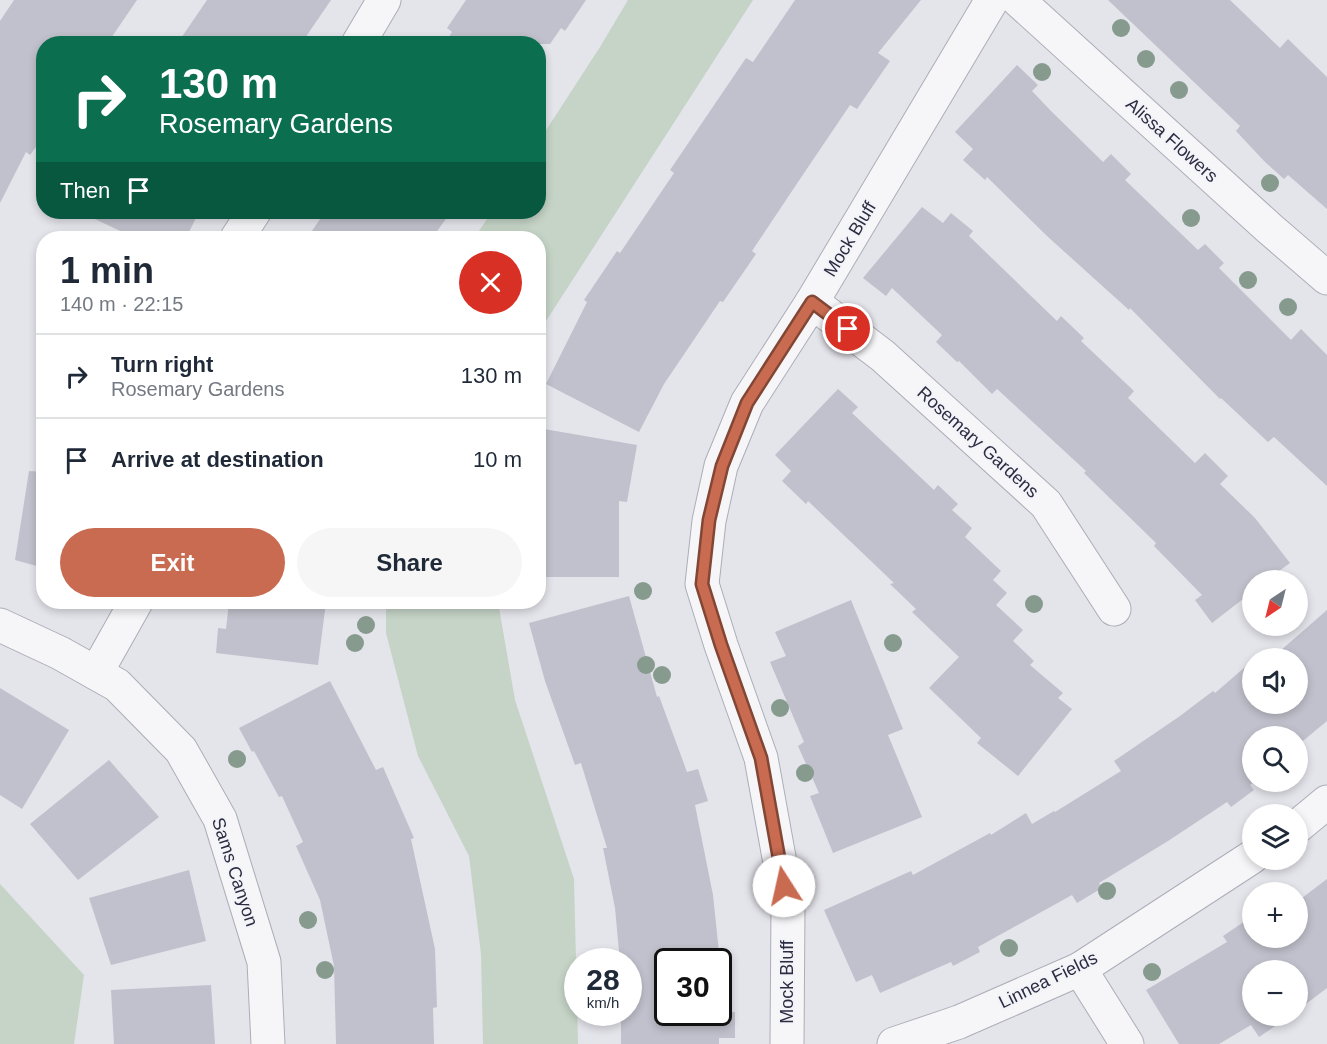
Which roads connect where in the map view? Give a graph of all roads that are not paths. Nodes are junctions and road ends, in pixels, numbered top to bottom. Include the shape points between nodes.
1 (384, 0) edge
2 (992, 0) edge
3 (1018, 0) edge
4 (363, 36) edge
5 (1327, 278) edge
6 (812, 302) junction
7 (132, 609) edge
8 (1114, 609) dead end
9 (0, 626) edge
10 (96, 674) junction
11 (1327, 802) edge
12 (1308, 818) edge
13 (1242, 864) edge
14 (1080, 969) junction
15 (268, 1044) edge
16 (787, 1044) edge
17 (894, 1044) edge
18 (1127, 1044) edge

1 - 4 street
2 - 6 street, Mock Bluff
3 - 5 street, Alissa Flowers
6 - 8 street, Rosemary Gardens via 883,356 1047,504
6 - 16 street, Mock Bluff via 747,403 722,466 709,520 702,584 761,758 788,907
7 - 10 street
9 - 10 street, Sams Canyon
10 - 15 street, Sams Canyon via 117,685 181,750 220,819 264,962
11 - 12 street
13 - 14 street, Linnea Fields
14 - 17 street, Linnea Fields via 958,1022
14 - 18 street

